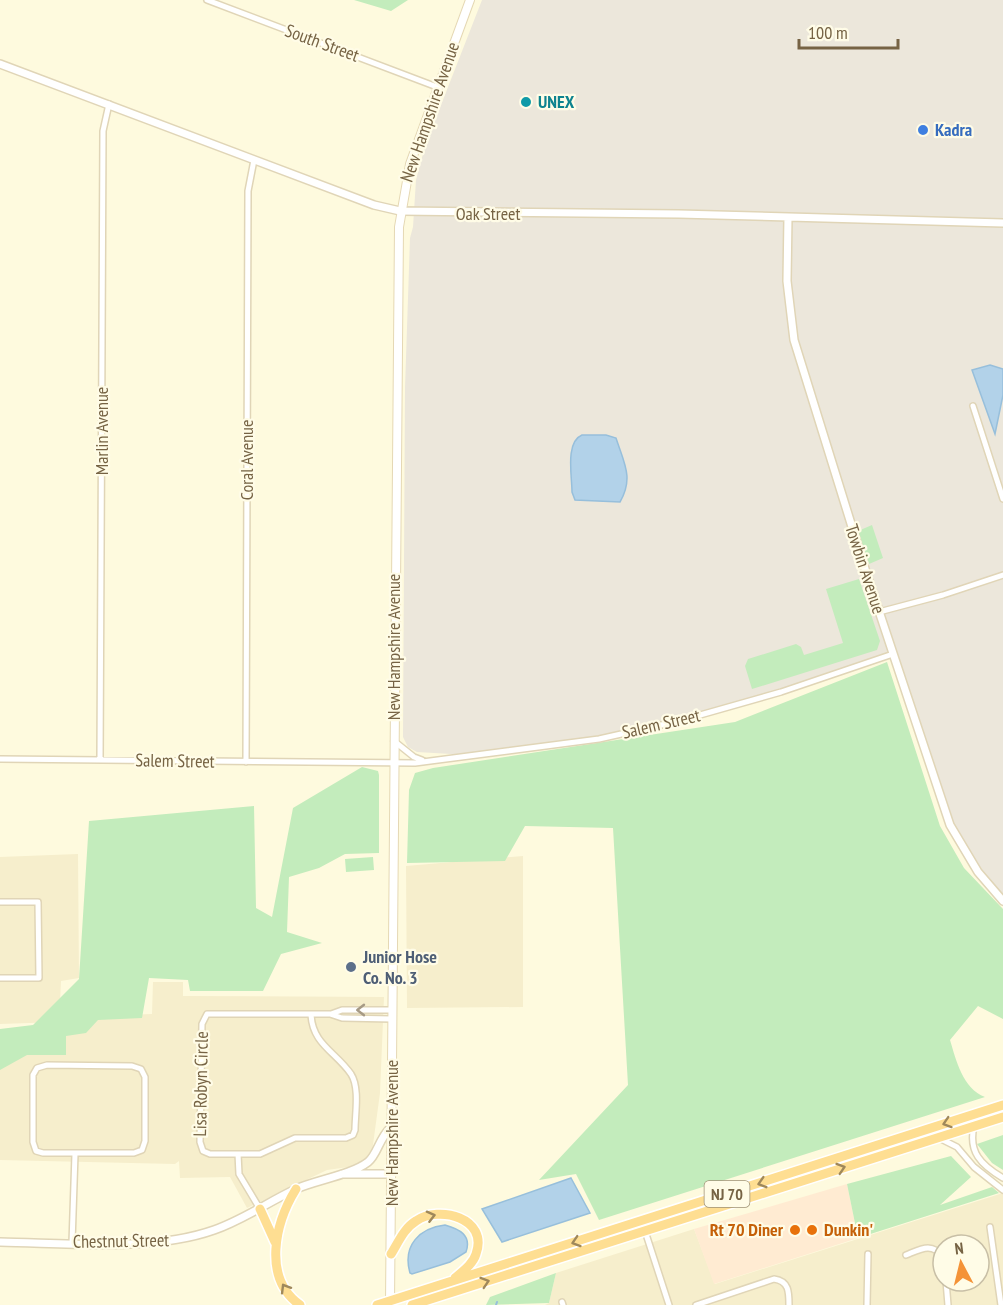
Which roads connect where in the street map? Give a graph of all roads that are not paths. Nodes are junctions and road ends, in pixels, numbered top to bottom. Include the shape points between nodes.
1 (207, 0) edge
2 (470, 0) edge
3 (0, 63) edge
4 (437, 87) junction
5 (109, 104) junction
6 (254, 160) junction
7 (400, 212) junction
8 (788, 217) junction
9 (1003, 223) edge
10 (973, 406) dead end
11 (1003, 499) edge
12 (1003, 575) edge
13 (879, 612) junction
14 (893, 654) junction
15 (393, 740) junction
16 (0, 759) edge
17 (100, 760) junction
18 (423, 760) junction
19 (246, 762) junction
20 (393, 763) junction
21 (1003, 901) edge
22 (0, 902) edge
23 (0, 978) edge
24 (312, 1014) junction
25 (392, 1014) junction
26 (1003, 1105) edge
27 (1003, 1117) edge
28 (974, 1126) junction
29 (390, 1128) junction
30 (937, 1138) junction
31 (75, 1154) junction
32 (238, 1154) junction
33 (336, 1174) junction
34 (390, 1174) junction
35 (1003, 1178) edge
36 (296, 1189) junction
37 (1003, 1190) edge
38 (260, 1209) junction
39 (990, 1227) dead end
40 (645, 1231) junction
41 (0, 1242) edge
42 (72, 1243) junction
43 (931, 1247) edge
44 (276, 1248) junction
45 (391, 1254) junction
46 (868, 1254) dead end
47 (906, 1254) dead end
48 (451, 1281) junction
49 (427, 1302) edge
50 (390, 1303) edge
51 (300, 1305) edge
52 (377, 1305) edge
53 (412, 1305) edge
54 (669, 1305) edge
55 (696, 1305) edge
56 (789, 1305) edge
57 (867, 1305) edge
58 (1001, 1305) edge

1 - 4 street, South Street
2 - 4 main road, New Hampshire Avenue
3 - 5 street, Oak Street
4 - 7 main road, New Hampshire Avenue via 410,164
5 - 6 street, Oak Street
5 - 17 street, Marlin Avenue via 103,143
6 - 7 street, Oak Street
6 - 19 street, Coral Avenue via 248,191
7 - 8 street, Oak Street
7 - 15 main road, New Hampshire Avenue
8 - 9 street, Oak Street
8 - 13 street, Towbin Avenue via 787,281 794,340
10 - 11 street
12 - 13 street
13 - 14 street, Towbin Avenue
14 - 18 street, Salem Street via 679,721 599,739
14 - 21 street, Towbin Avenue via 950,825 978,872
15 - 18 street
15 - 20 main road, New Hampshire Avenue
16 - 17 street, Salem Street
17 - 19 street, Salem Street
18 - 20 street, Salem Street
19 - 20 street, Salem Street
20 - 25 main road, New Hampshire Avenue
22 - 23 street via 38,902 39,978
24 - 25 street, Lisa Robyn Circle via 342,1018
24 - 32 street, Lisa Robyn Circle via 315,1036 355,1084 354,1134 349,1138 296,1138 260,1154
24 - 32 street, Lisa Robyn Circle via 211,1013 203,1018 201,1146 207,1154
25 - 29 main road, New Hampshire Avenue
26 -> 48 highway, NJ 70
27 - 28 highway, NJ 70
28 - 30 highway, NJ 70
28 - 35 street via 973,1151
29 - 33 street, Chestnut Street via 369,1161
29 - 34 main road, New Hampshire Avenue
30 - 37 street via 957,1147 974,1167
40 -> 30 highway, NJ 70
31 - 31 street via 136,1153 143,1149 146,1077 141,1069 47,1065 35,1070 34,1149
31 - 42 street
32 - 38 street via 239,1174
33 - 34 street, Chestnut Street
33 - 36 street, Chestnut Street
34 - 45 main road, New Hampshire Avenue
36 - 38 street, Chestnut Street
36 - 44 highway via 280,1220
38 - 42 street, Chestnut Street via 215,1230 182,1239
38 - 44 highway
39 - 58 street
49 -> 40 highway, NJ 70
40 - 54 street
41 - 42 street, Chestnut Street
43 - 47 street
51 -> 44 highway via 281,1284
45 -> 48 highway via 415,1221 431,1214 458,1216 473,1228 478,1247 474,1259
45 - 50 main road, New Hampshire Avenue
46 - 57 street
48 - 50 highway, NJ 70
49 - 53 highway, NJ 70
50 - 52 highway, NJ 70
55 - 56 street via 774,1279 788,1287

